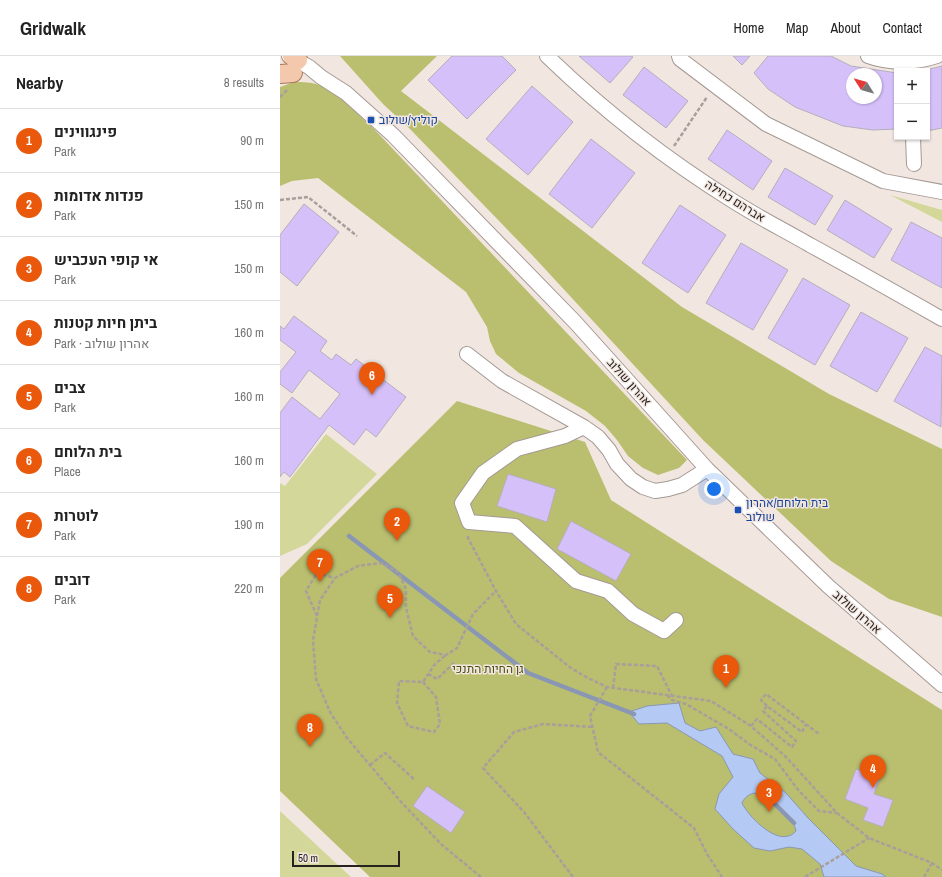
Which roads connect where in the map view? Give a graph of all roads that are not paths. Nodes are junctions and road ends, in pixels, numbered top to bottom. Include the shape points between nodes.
1 (547, 56) edge
2 (679, 56) edge
3 (868, 56) edge
4 (937, 56) edge
5 (289, 65) edge
6 (909, 66) edge
7 (913, 140) edge
8 (914, 164) dead end
9 (942, 192) edge
10 (942, 319) edge
11 (468, 354) dead end
12 (584, 426) junction
13 (707, 469) junction
14 (676, 620) dead end
15 (942, 685) edge

1 - 10 street, אברהם כחילה via 596,101 667,156 742,207
2 - 9 street via 766,124 883,181
3 - 6 street
4 - 6 street
5 - 13 street, אהרון שולוב via 310,67 374,117 575,322
7 - 8 street
11 - 12 street via 502,381
12 - 13 street via 598,437 631,479 643,487 655,491 668,489 682,485
12 - 14 street via 565,436 517,449 483,473 462,503 469,522 515,526 576,580 608,591 634,614 664,631
13 - 15 street, אהרון שולוב via 828,586

